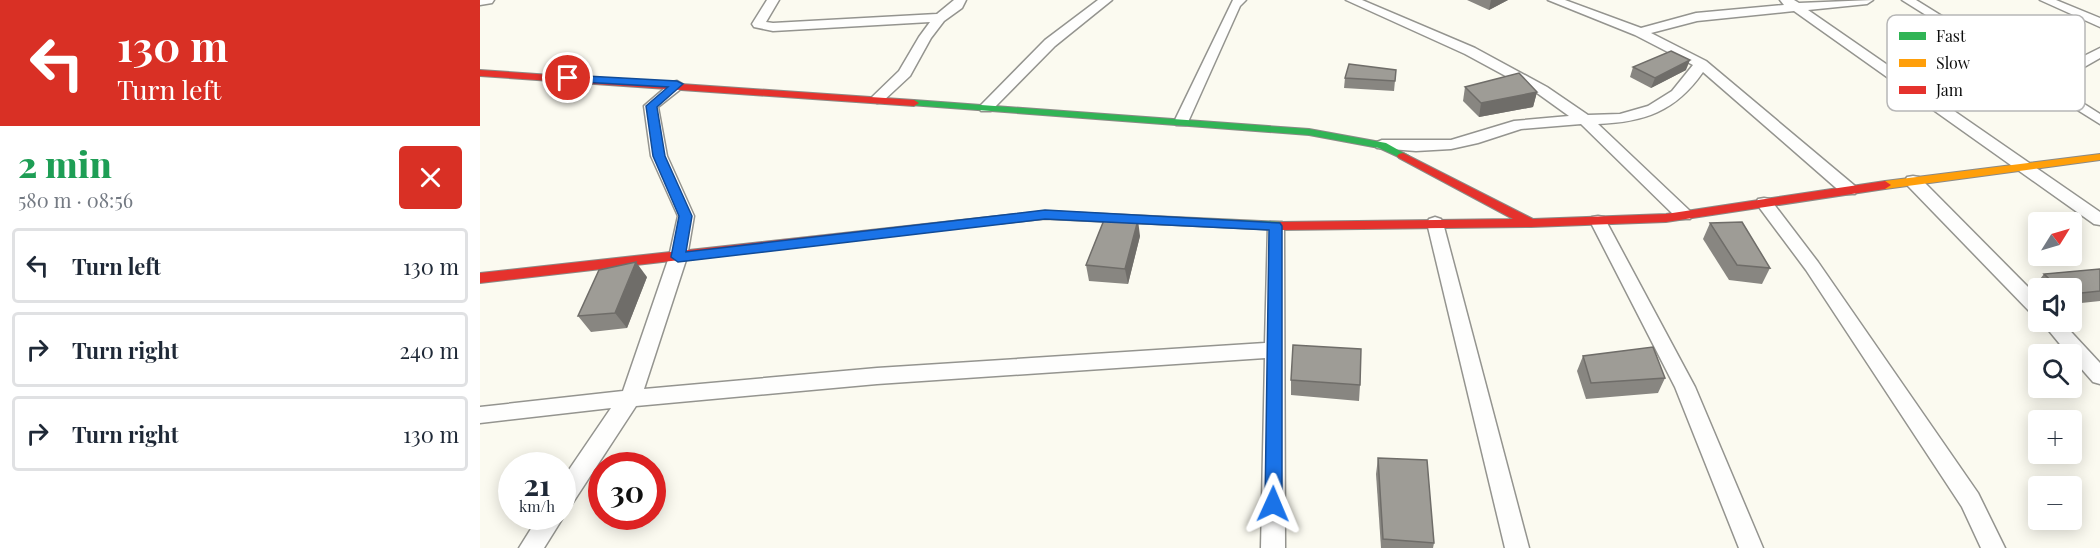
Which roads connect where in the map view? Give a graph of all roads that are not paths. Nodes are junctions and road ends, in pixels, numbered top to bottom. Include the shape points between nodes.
1 (480, 0) edge
2 (488, 0) edge
3 (773, 0) edge
4 (960, 0) edge
5 (1106, 0) edge
6 (1240, 0) edge
7 (1352, 0) edge
8 (1554, 0) edge
9 (1867, 0) edge
10 (1908, 0) edge
11 (2046, 0) edge
12 (1791, 3) edge
13 (1933, 15) edge
14 (2081, 15) edge
15 (2085, 17) edge
16 (940, 18) junction
17 (2100, 23) edge
18 (1640, 32) junction
19 (2100, 52) edge
20 (2085, 61) edge
21 (1701, 64) junction
22 (1887, 71) edge
23 (480, 73) edge
24 (677, 84) junction
25 (877, 99) junction
26 (986, 108) junction
27 (2085, 110) edge
28 (1944, 111) edge
29 (1585, 120) junction
30 (2100, 120) edge
31 (1181, 122) junction
32 (1382, 145) junction
33 (2100, 156) edge
34 (2025, 168) junction
35 (1913, 182) junction
36 (1849, 190) junction
37 (1764, 203) junction
38 (1684, 215) junction
39 (2100, 220) edge
40 (1598, 221) junction
41 (1435, 223) junction
42 (1530, 223) junction
43 (1276, 226) junction
44 (678, 257) junction
45 (480, 278) edge
46 (2028, 298) edge
47 (2060, 332) edge
48 (1275, 350) junction
49 (2100, 376) edge
50 (631, 396) junction
51 (480, 415) edge
52 (576, 479) edge
53 (543, 530) edge
54 (531, 548) edge
55 (1273, 548) edge
56 (1517, 548) edge
57 (1751, 548) edge
58 (1993, 548) edge

1 - 2 street
3 - 16 street via 758,24 779,27
4 - 16 street
5 - 26 street via 1050,43
6 - 31 street
7 - 29 street via 1470,51 1542,90
8 - 18 street
9 - 12 street
10 - 13 street
11 - 14 street
12 - 18 street via 1696,17
12 - 22 street
15 - 17 street
16 - 25 street via 904,73
18 - 21 street
19 - 20 street
21 - 29 street via 1682,92 1658,107 1643,114
21 - 36 street
23 - 24 street
24 - 25 street
24 - 44 street via 651,106 659,156 686,216
25 - 26 street
26 - 31 street
27 - 30 street
28 - 34 street
29 - 32 street via 1514,126 1473,140 1438,146
29 - 38 street
31 - 32 street via 1309,132
32 - 42 street
33 - 34 street
34 - 35 street
34 - 39 street
35 - 36 street
35 - 46 street
36 - 37 street
37 - 38 street
37 - 58 street via 1812,266 1970,500
38 - 40 street
40 - 42 street
40 - 57 street via 1684,387
41 - 42 street
41 - 43 street
41 - 56 street
43 - 44 street via 1045,214
43 - 48 street
44 - 45 street
44 - 50 street
47 - 49 street
48 - 50 street via 989,367
48 - 55 street
50 - 51 street
50 - 52 street
53 - 54 street

